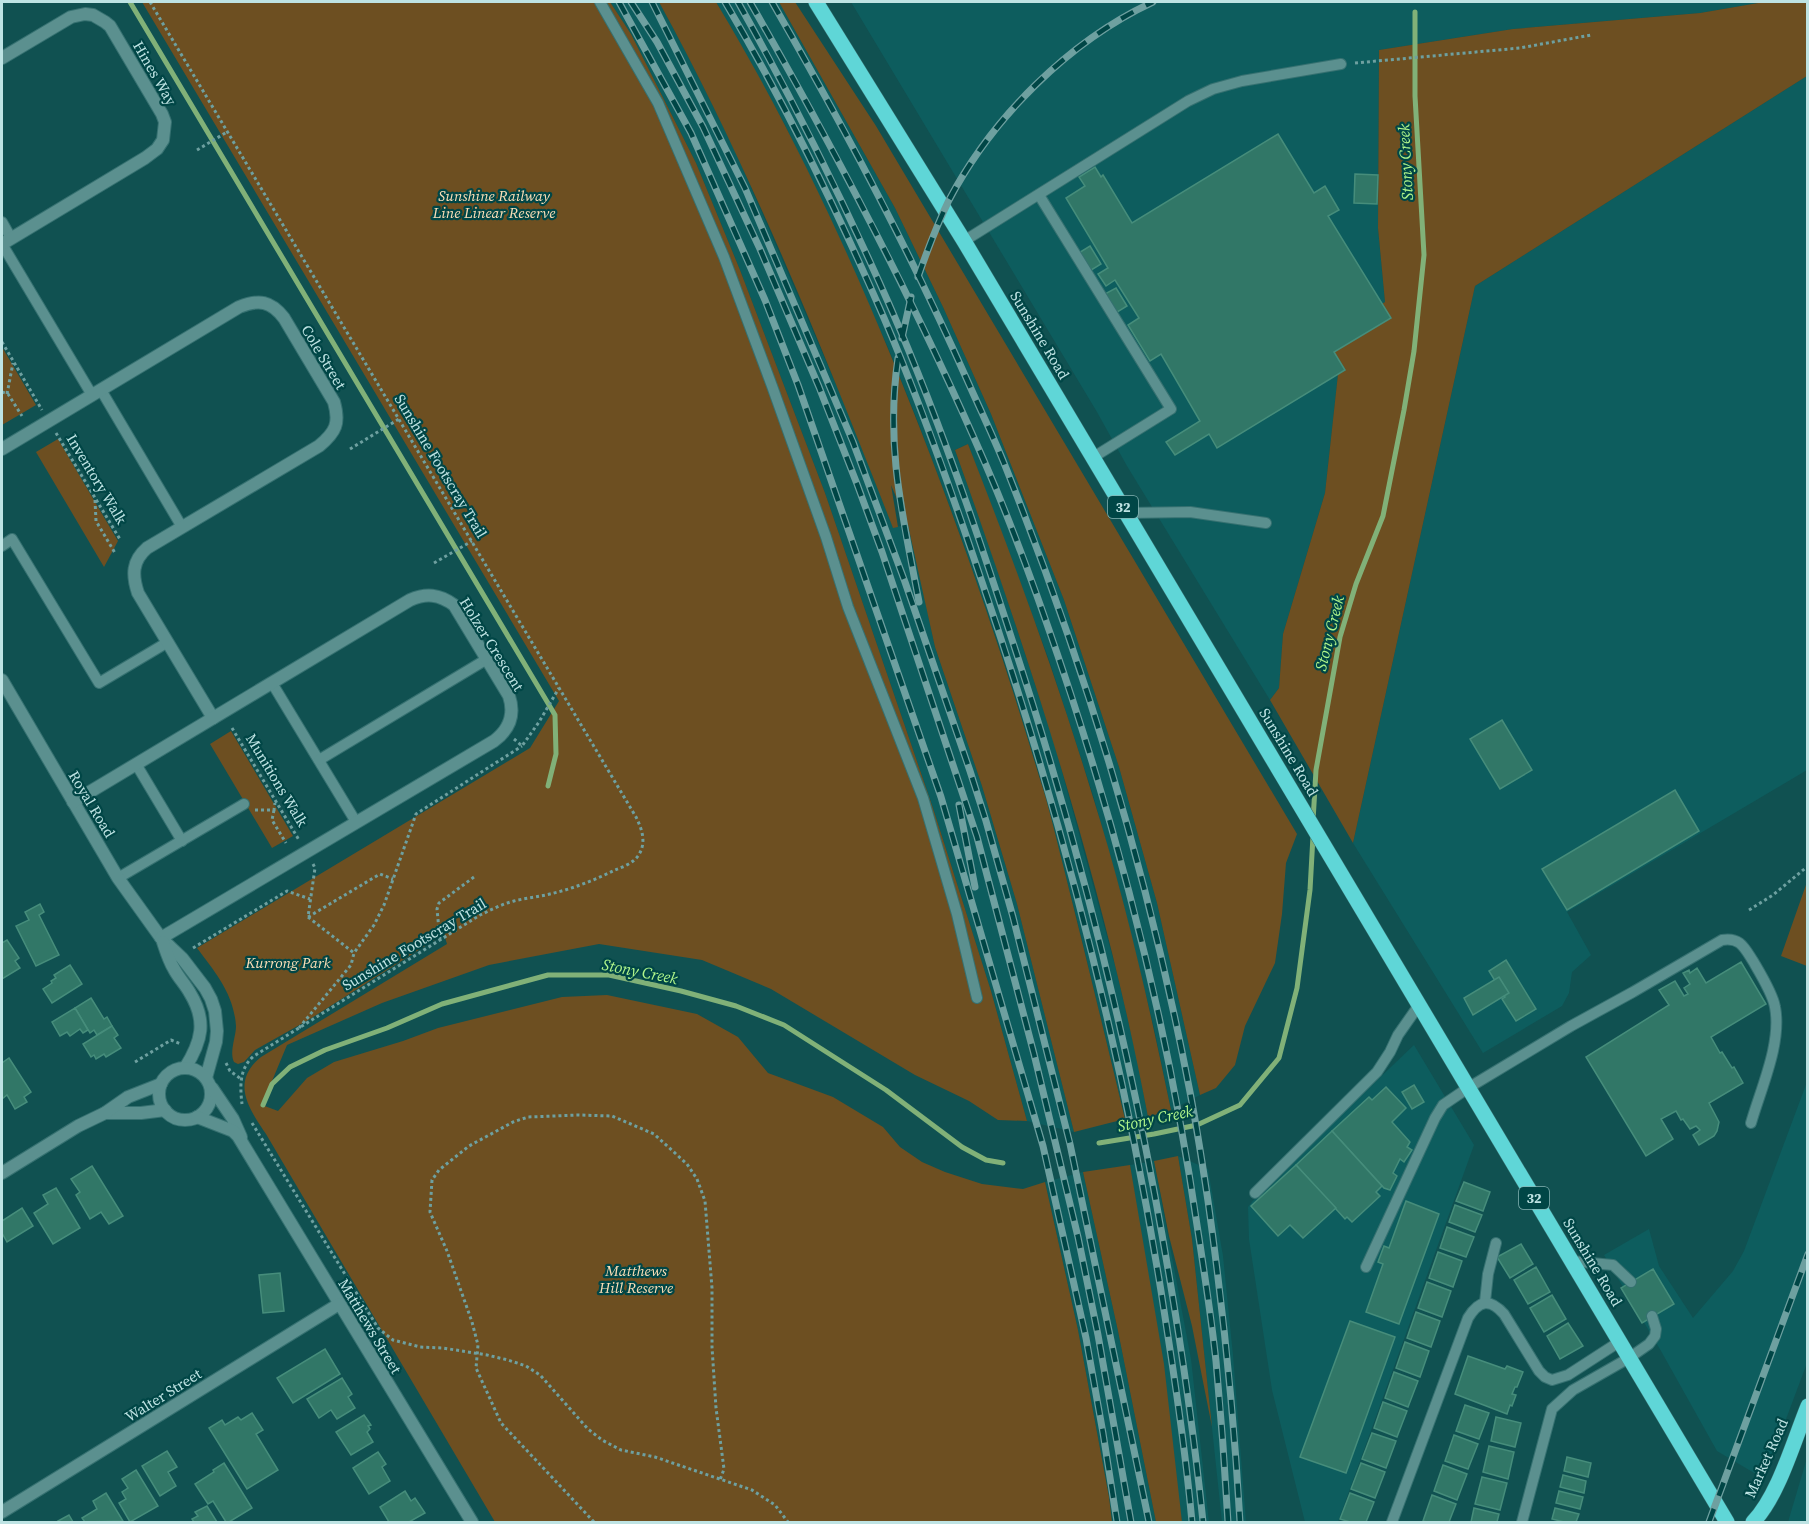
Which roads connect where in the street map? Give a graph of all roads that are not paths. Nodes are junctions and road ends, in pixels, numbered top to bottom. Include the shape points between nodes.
1 (600, 2) edge
2 (816, 2) edge
3 (2, 58) edge
4 (1341, 64) road end
5 (1039, 195) junction
6 (2, 222) edge
7 (963, 241) junction
8 (5, 242) edge
9 (96, 392) junction
10 (2, 449) edge
11 (1092, 458) junction
12 (1126, 513) junction
13 (1266, 523) dead end
14 (182, 527) junction
15 (2, 546) edge
16 (168, 642) junction
17 (487, 659) junction
18 (2, 680) edge
19 (272, 683) junction
20 (213, 718) junction
21 (319, 760) junction
22 (136, 764) junction
23 (73, 802) junction
24 (245, 807) road end
25 (356, 822) junction
26 (182, 841) junction
27 (118, 878) junction
28 (161, 938) junction
29 (977, 998) dead end
30 (1419, 1005) junction
31 (185, 1068) junction
32 (208, 1082) junction
33 (161, 1084) junction
34 (1468, 1088) junction
35 (165, 1110) junction
36 (105, 1113) junction
37 (197, 1117) junction
38 (1751, 1123) dead end
39 (243, 1144) junction
40 (2, 1173) edge
41 (1255, 1193) dead end
42 (1496, 1243) dead end
43 (1571, 1261) junction
44 (1366, 1267) dead end
45 (1631, 1282) dead end
46 (1485, 1302) junction
47 (339, 1304) junction
48 (1652, 1316) dead end
49 (1619, 1342) junction
50 (1629, 1358) junction
51 (1808, 1406) edge
52 (2, 1512) edge
53 (472, 1522) edge
54 (1392, 1522) edge
55 (1522, 1522) edge
56 (1727, 1522) edge
57 (1753, 1522) edge

1 - 29 lane via 658,103 724,257 848,607 923,798
2 - 7 main road, Sunshine Road / 32
3 - 8 street, Hines Way via 71,17 93,15 110,26 165,122 163,140 145,158
4 - 5 lane via 1213,89
5 - 7 lane
5 - 11 lane via 1171,409
6 - 8 lane
7 - 11 main road, Sunshine Road / 32
8 - 9 lane
9 - 10 street, Cole Street
9 - 14 lane
9 - 14 street, Cole Street via 250,303 276,308 301,346 334,402 334,431 319,446
11 - 12 main road, Sunshine Road / 32
12 - 13 lane via 1190,512
12 - 30 main road, Sunshine Road / 32
14 - 16 street, Cole Street via 141,553 133,573 138,593
15 - 16 lane via 12,539 99,683
16 - 20 street, Cole Street
17 - 19 street, Holzer Crescent via 454,605 428,595 410,600
17 - 21 lane
17 - 25 street, Holzer Crescent via 512,704 511,719 504,732
18 - 23 street, Royal Road
19 - 20 street, Holzer Crescent
19 - 21 lane
20 - 22 street, Holzer Crescent
21 - 25 lane
22 - 23 street, Holzer Crescent
22 - 26 lane
23 - 27 street, Royal Road
24 - 26 lane
25 - 28 street, Holzer Crescent
26 - 27 lane
27 - 28 street, Royal Road
28 - 31 street, Royal Road via 200,1017 201,1036
28 - 32 street, Royal Road via 205,988 215,1011 216,1042
30 - 34 main road, Sunshine Road / 32
30 - 41 lane via 1377,1072
31 - 32 street via 197,1070
31 - 33 street via 171,1072
32 - 37 street via 210,1104
32 - 39 street, Matthews Street via 233,1119
33 - 35 street via 160,1102
33 - 36 street via 128,1097
34 - 38 lane via 1722,940 1731,939 1739,942 1758,970 1775,1004 1778,1026
34 - 43 main road, Sunshine Road / 32
34 - 44 lane via 1443,1105 1435,1118
35 - 36 street
35 - 37 street via 180,1119
36 - 40 street
37 - 39 street, Matthews Street via 233,1131
39 - 47 street, Matthews Street
42 - 46 lane
43 - 45 lane via 1613,1266
43 - 49 main road, Sunshine Road / 32
46 - 49 lane via 1504,1314 1539,1371 1552,1380 1568,1375
46 - 54 lane via 1468,1318
47 - 52 street, Walter Street
47 - 53 street, Matthews Street
48 - 50 lane via 1654,1336
49 - 50 main road, Sunshine Road / 32
50 - 55 lane via 1573,1390 1552,1409
50 - 56 main road, Sunshine Road / 32
51 - 57 main road, Market Road via 1772,1495

